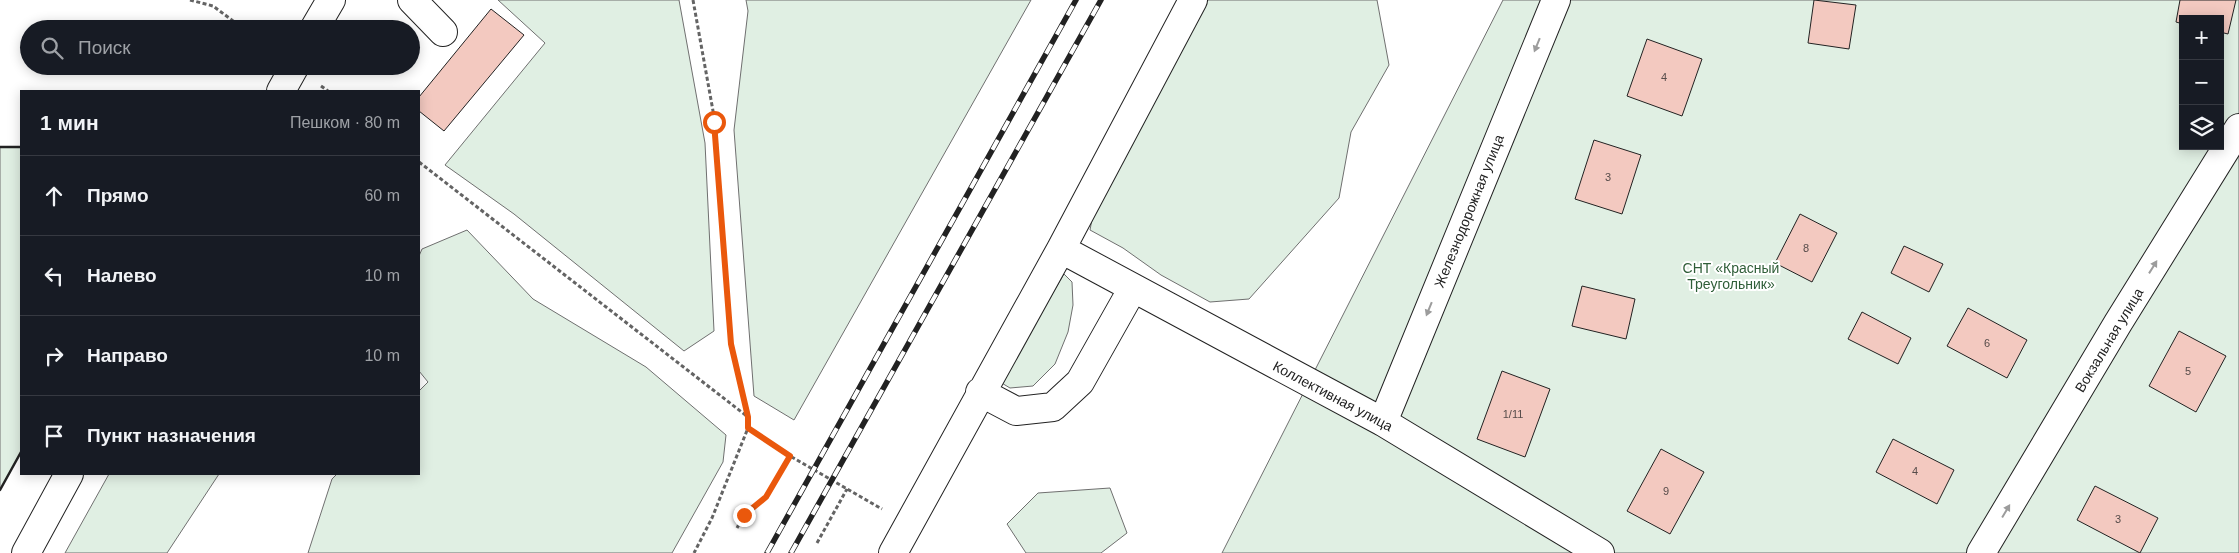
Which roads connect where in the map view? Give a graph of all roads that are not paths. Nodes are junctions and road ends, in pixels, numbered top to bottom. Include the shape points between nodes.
1 (331, 0) edge
2 (412, 0) edge
3 (1192, 0) edge
4 (1556, 0) edge
5 (319, 20) edge
6 (443, 32) dead end
7 (290, 75) edge
8 (282, 90) edge
9 (2239, 128) edge
10 (1061, 249) junction
11 (1133, 288) junction
12 (980, 392) junction
13 (1383, 422) junction
14 (68, 475) edge
15 (1566, 544) edge
16 (26, 553) edge
17 (892, 553) edge
18 (1600, 553) edge
19 (1982, 553) edge

1 - 5 street
2 - 6 street
3 - 10 street
4 -> 13 street, Железнодорожная улица
7 - 8 street
19 -> 9 street, Вокзальная улица via 2118,323
10 - 11 street, Коллективная улица
10 - 12 street
11 - 12 street via 1080,382 1053,407 1016,411
11 - 13 street, Коллективная улица
12 - 17 street
13 - 15 street, Коллективная улица
14 - 16 street
15 - 18 street, Коллективная улица

